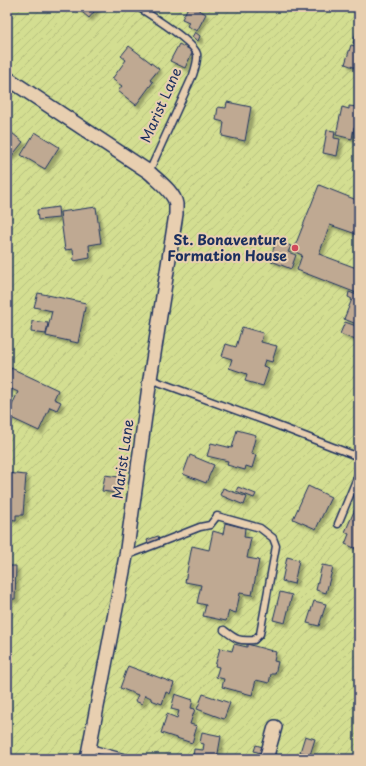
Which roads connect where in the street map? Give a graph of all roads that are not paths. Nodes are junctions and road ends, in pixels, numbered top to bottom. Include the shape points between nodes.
1 (138, 7) edge
2 (7, 78) edge
3 (148, 172) junction
4 (150, 380) junction
5 (359, 457) edge
6 (359, 474) edge
7 (338, 524) dead end
8 (126, 556) junction
9 (224, 630) dead end
10 (275, 727) dead end
11 (88, 753) edge
12 (130, 759) edge
13 (266, 759) edge

1 - 3 lane, Marist Lane via 182,37 193,46 196,54 193,76
2 - 3 street, Marist Lane
3 - 4 street, Marist Lane via 164,186 176,204
4 - 5 lane
4 - 8 street, Marist Lane
6 - 7 lane
8 - 9 lane via 210,525 216,516 260,528 273,538 276,546 260,634 254,640 236,640
8 - 11 street, Marist Lane
10 - 13 street
11 - 12 lane

